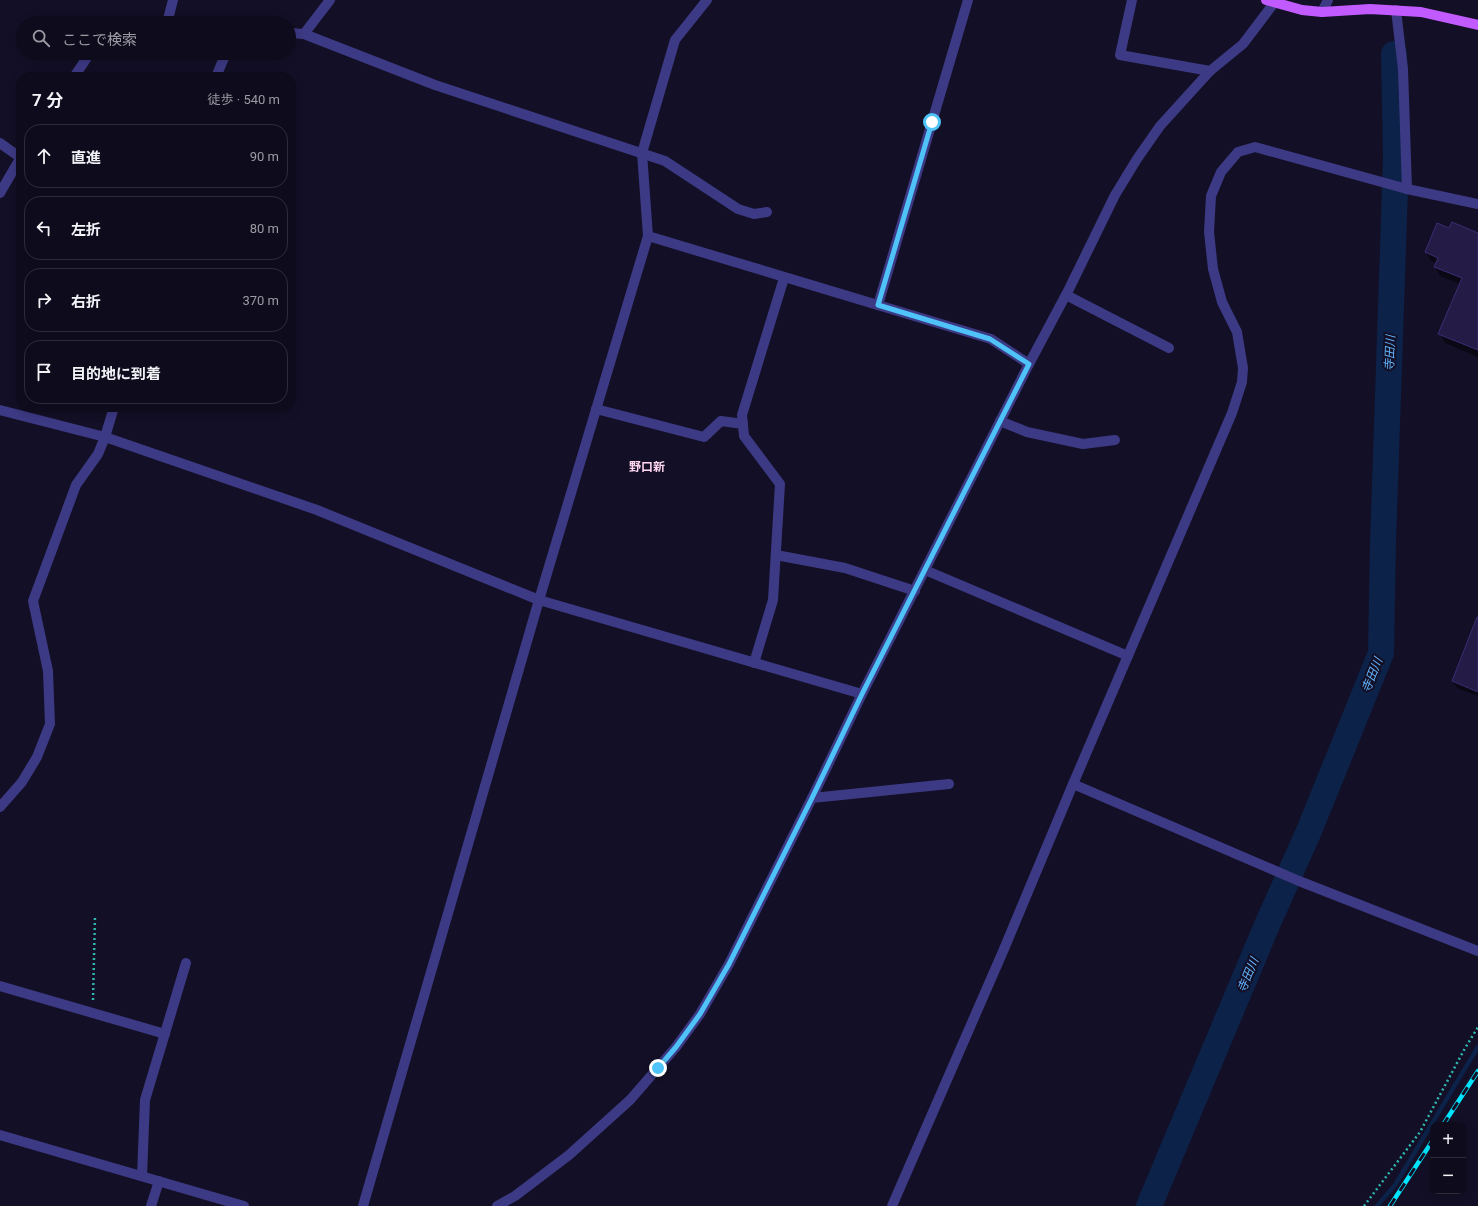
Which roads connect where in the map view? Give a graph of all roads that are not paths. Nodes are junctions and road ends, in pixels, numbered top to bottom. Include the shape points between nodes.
1 (173, 0) edge
2 (330, 0) edge
3 (707, 0) edge
4 (968, 0) edge
5 (1132, 0) edge
6 (1328, 0) edge
7 (1270, 1) edge
8 (1396, 10) junction
9 (1322, 12) junction
10 (169, 16) edge
11 (1478, 25) edge
12 (296, 33) edge
13 (304, 34) junction
14 (85, 60) edge
15 (223, 60) edge
16 (1210, 71) junction
17 (77, 72) edge
18 (218, 72) edge
19 (0, 143) edge
20 (642, 153) junction
21 (16, 154) edge
22 (16, 166) edge
23 (1406, 189) junction
24 (0, 193) edge
25 (1478, 204) edge
26 (767, 212) dead end
27 (648, 236) junction
28 (784, 278) junction
29 (1066, 295) junction
30 (878, 305) junction
31 (1168, 348) dead end
32 (1029, 364) junction
33 (596, 409) junction
34 (0, 410) edge
35 (113, 412) edge
36 (1000, 421) junction
37 (743, 424) junction
38 (105, 438) junction
39 (1115, 440) dead end
40 (776, 555) junction
41 (925, 570) junction
42 (914, 591) junction
43 (539, 600) junction
44 (1128, 656) junction
45 (754, 663) junction
46 (862, 694) junction
47 (949, 784) dead end
48 (1073, 784) junction
49 (812, 798) junction
50 (0, 807) edge
51 (1478, 951) edge
52 (186, 963) dead end
53 (0, 986) edge
54 (165, 1034) junction
55 (0, 1135) edge
56 (142, 1176) junction
57 (159, 1181) junction
58 (151, 1206) edge
59 (244, 1206) edge
60 (363, 1206) edge
61 (497, 1206) edge
62 (892, 1206) edge

1 - 10 street
2 - 13 street
3 - 20 street via 675,40
4 - 30 street
5 - 16 street via 1120,55
6 - 9 street
7 - 9 main road via 1302,10
7 - 16 street via 1243,44
8 - 9 main road
8 - 11 main road via 1421,12
8 - 23 street via 1402,69
12 - 13 street
13 - 20 street via 435,85
14 - 17 street
15 - 18 street
16 - 29 street via 1160,126 1137,159 1115,196
19 - 21 street
20 - 26 street via 665,161 738,209 754,214
20 - 27 street
22 - 24 street
23 - 25 street
23 - 44 street via 1255,147 1238,152 1221,172 1211,196 1209,232 1213,270 1222,302 1237,332 1244,368 1242,382 1226,426
27 - 28 street
27 - 33 street
28 - 30 street
28 - 37 street via 742,416
29 - 31 street
29 - 32 street
30 - 32 street via 990,339
32 - 36 street
33 - 37 street via 704,437 721,421
33 - 43 street
34 - 38 street
35 - 38 street
36 - 39 street via 1027,432 1083,444
36 - 41 street
37 - 40 street via 744,436 780,484
38 - 43 street via 317,510
38 - 50 street via 98,454 76,485 33,601 48,671 50,724 38,757 22,782
40 - 42 street via 845,568
40 - 45 street via 773,600
41 - 42 street
41 - 44 street
42 - 46 street
43 - 45 street
43 - 60 street
44 - 48 street
45 - 46 street
46 - 49 street
47 - 49 street
48 - 51 street via 1299,881
48 - 62 street
49 - 61 street via 729,964 700,1014 676,1047 630,1100 569,1155 515,1196
52 - 54 street
53 - 54 street
54 - 56 street via 145,1100
55 - 56 street
56 - 57 street
57 - 58 street
57 - 59 street

